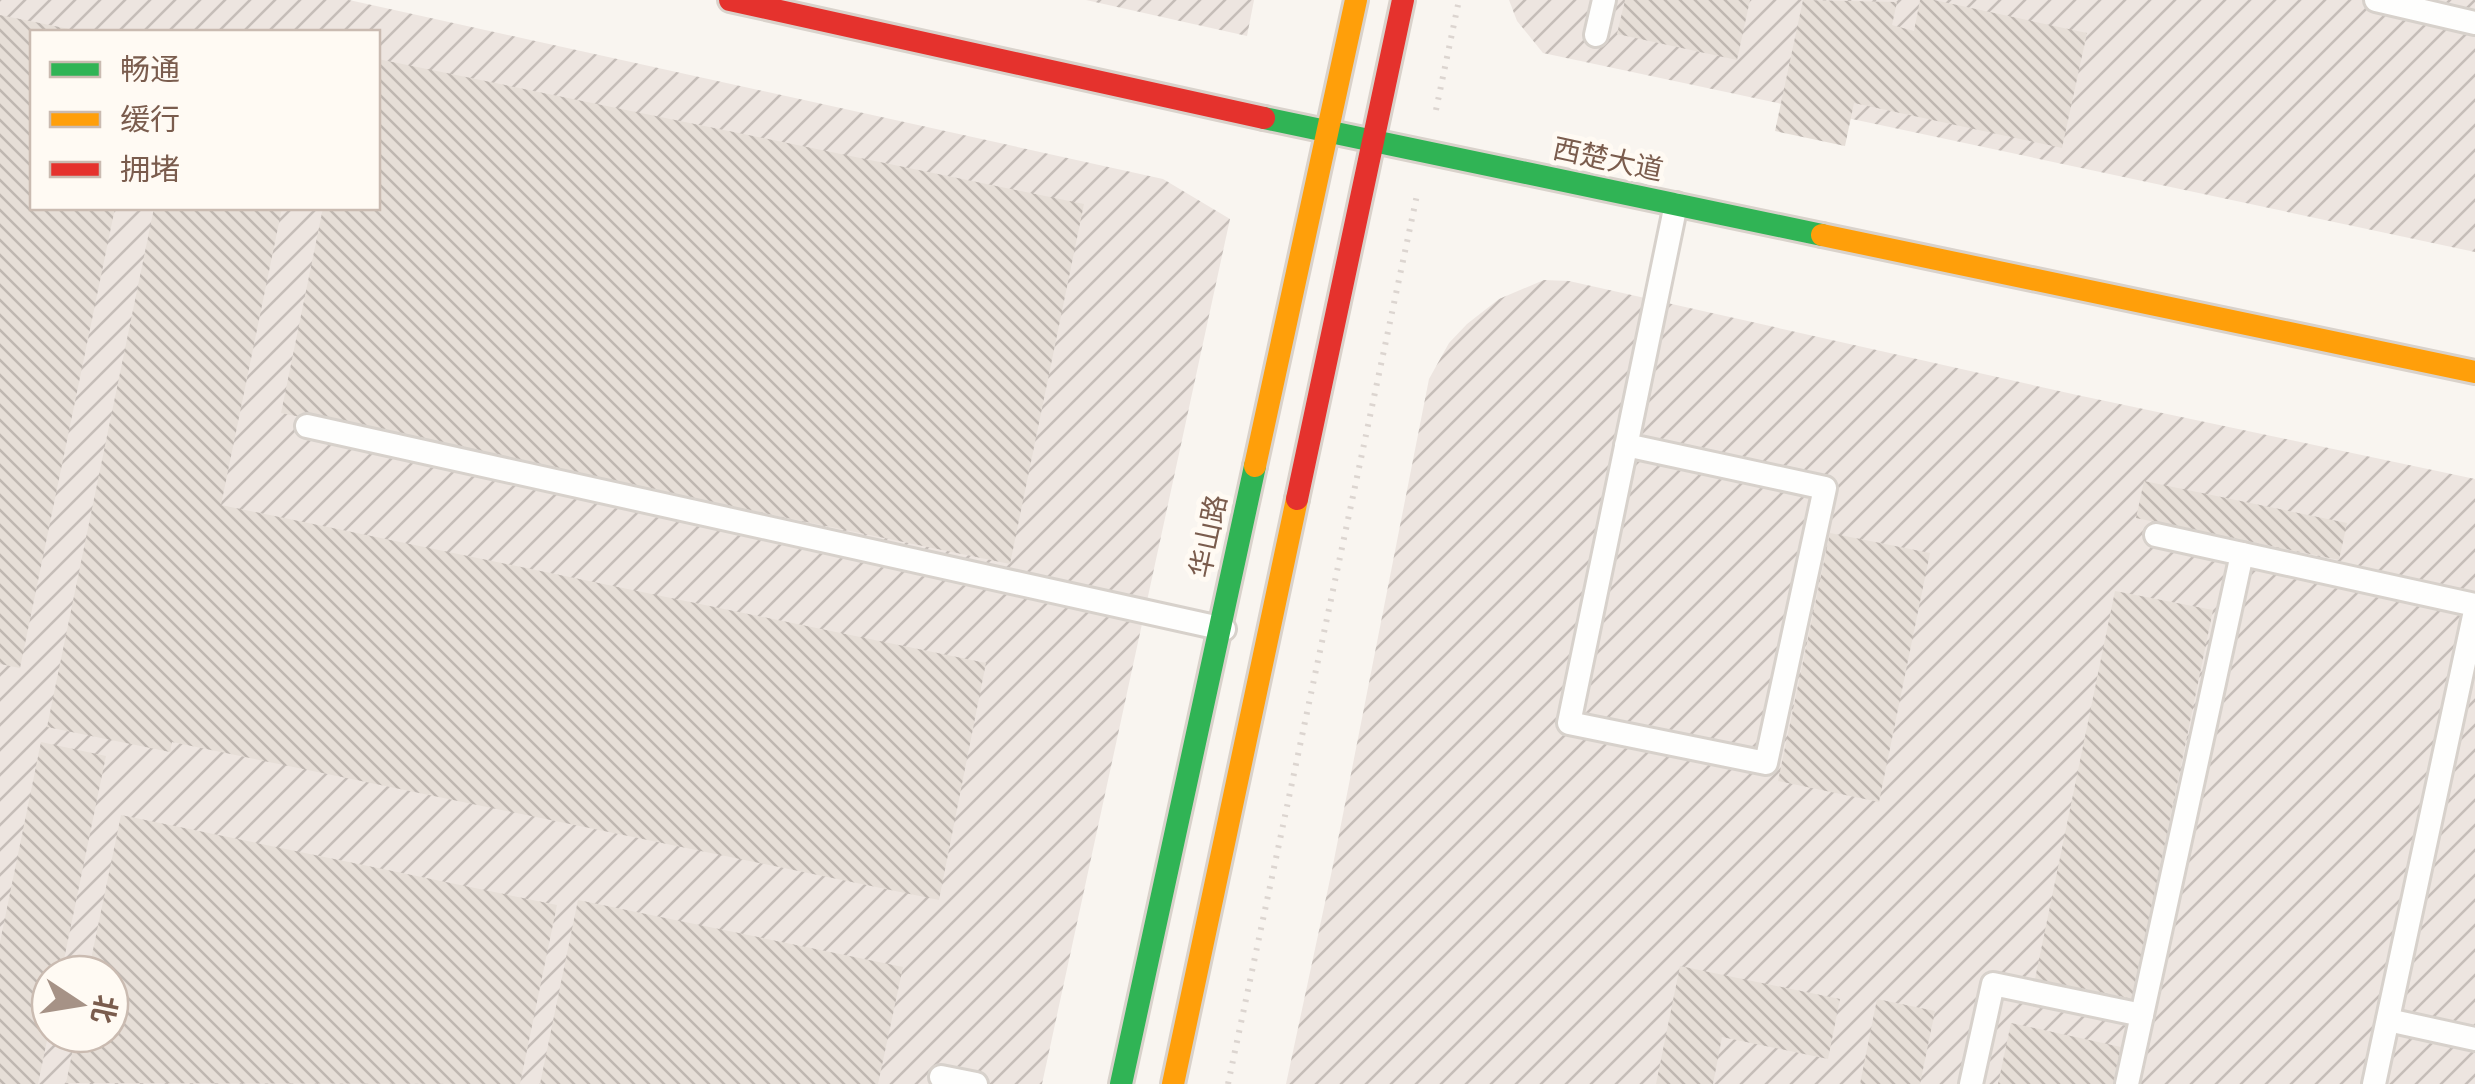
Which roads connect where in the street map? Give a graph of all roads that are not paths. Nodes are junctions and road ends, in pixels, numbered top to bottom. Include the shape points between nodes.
1 (730, 0) edge
2 (1356, 0) edge
3 (1403, 0) edge
4 (1604, 0) edge
5 (2376, 0) edge
6 (2475, 23) edge
7 (1596, 35) dead end
8 (1326, 131) junction
9 (1371, 140) junction
10 (1676, 204) junction
11 (2475, 372) edge
12 (307, 426) dead end
13 (1626, 445) junction
14 (2156, 536) dead end
15 (2242, 554) junction
16 (2475, 608) edge
17 (1219, 628) junction
18 (1266, 639) junction
19 (2464, 724) edge
20 (2142, 1015) junction
21 (2388, 1020) junction
22 (2475, 1038) edge
23 (941, 1077) dead end
24 (976, 1084) edge
25 (1121, 1084) edge
26 (1173, 1084) edge
27 (1972, 1084) edge
28 (2127, 1084) edge
29 (2374, 1084) edge

1 - 8 street, 西楚大道
2 - 8 street, 华山路
3 - 9 street
4 - 7 lane
5 - 6 lane
8 - 9 street, 西楚大道
8 - 17 street, 华山路
9 - 10 street, 西楚大道
9 - 18 street
10 - 11 street, 西楚大道
10 - 13 lane
12 - 17 lane
13 - 13 lane via 1568,723 1766,764 1824,488
14 - 15 lane
15 - 16 lane
15 - 20 lane
16 - 19 lane
17 - 18 lane
17 - 25 street, 华山路
18 - 26 street
19 - 21 lane
20 - 27 lane via 1993,984
20 - 28 lane
21 - 22 lane
21 - 29 lane
23 - 24 lane

